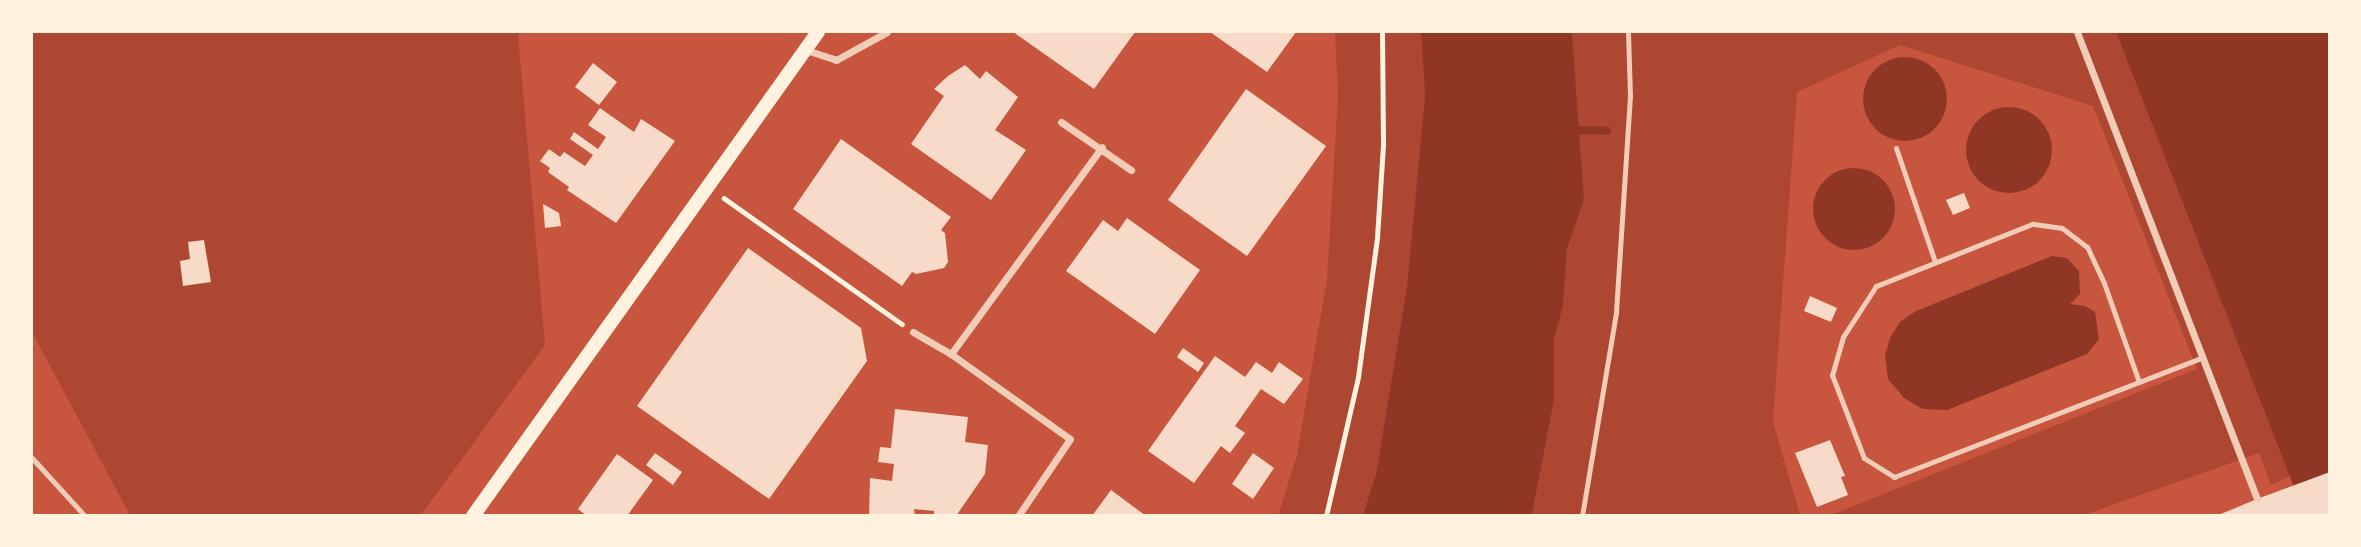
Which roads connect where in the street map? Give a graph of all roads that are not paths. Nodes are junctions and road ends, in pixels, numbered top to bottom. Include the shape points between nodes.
1 (818, 32) edge
2 (887, 32) edge
3 (1628, 32) edge
4 (2077, 32) edge
5 (806, 50) junction
6 (1061, 122) dead end
7 (1102, 148) junction
8 (1896, 148) dead end
9 (1131, 170) dead end
10 (1935, 262) junction
11 (913, 332) road end
12 (951, 354) junction
13 (2203, 357) junction
14 (2139, 382) junction
15 (32, 458) edge
16 (2257, 499) dead end
17 (85, 516) edge
18 (473, 516) edge
19 (1018, 516) edge
20 (1582, 516) edge

1 - 5 main road
2 - 5 street via 835,60
3 - 20 lane via 1630,96 1616,312
4 - 13 street
5 - 18 main road
6 - 7 street
7 - 9 street
7 - 12 street
8 - 10 lane
10 - 14 lane via 2032,224 2062,228 2087,247
10 - 14 lane via 1876,286 1843,337 1832,376 1864,458 1894,477
11 - 12 street
12 - 19 street via 1070,439
13 - 14 lane
13 - 16 street
15 - 17 lane

